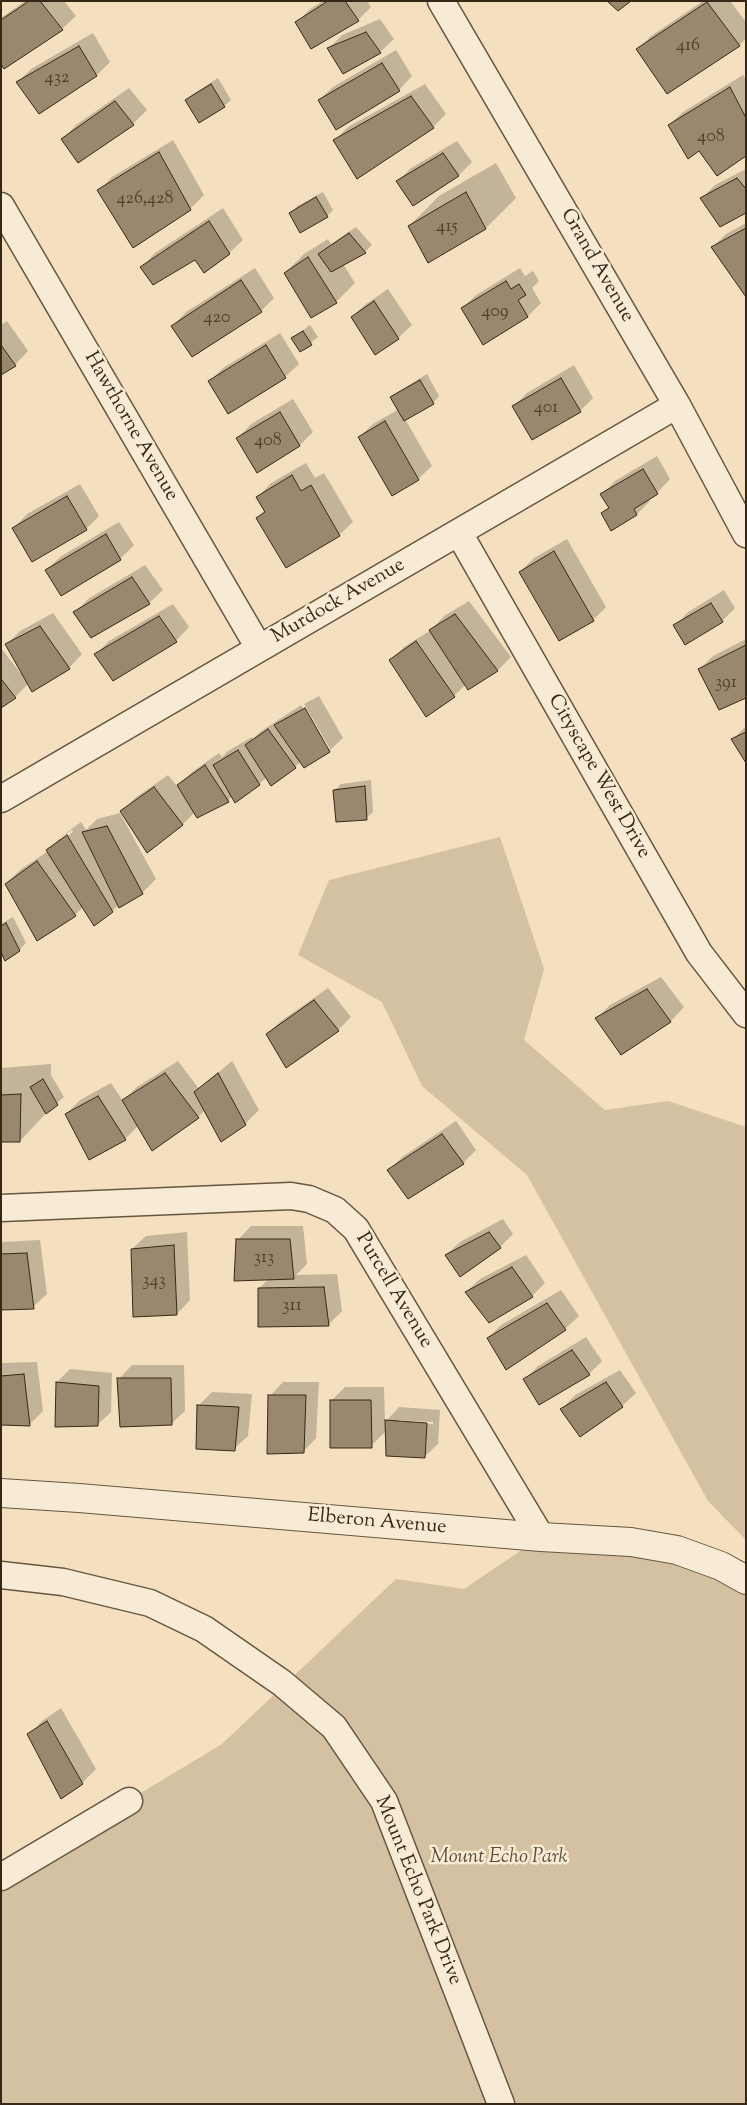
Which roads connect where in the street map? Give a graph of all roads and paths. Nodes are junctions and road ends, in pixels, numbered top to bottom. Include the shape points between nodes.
1 (441, 1) edge
2 (1, 206) edge
3 (677, 406) junction
4 (459, 534) junction
5 (746, 534) edge
6 (258, 648) junction
7 (1, 799) edge
8 (746, 1014) edge
9 (1, 1208) edge
10 (1, 1493) edge
11 (542, 1537) junction
12 (1, 1575) edge
13 (746, 1580) edge
14 (129, 1801) dead end
15 (1, 1877) edge
16 (501, 2104) edge

1 - 3 street, Grand Avenue
2 - 6 street, Hawthorne Avenue
3 - 4 street, Murdock Avenue
3 - 5 street, Grand Avenue
4 - 6 street, Murdock Avenue
4 - 8 street, Cityscape West Drive via 699,953
6 - 7 street, Murdock Avenue
9 - 11 street, Purcell Avenue via 290,1196 309,1199 335,1210 356,1229
10 - 11 street, Elberon Avenue
11 - 13 street, Elberon Avenue via 631,1542 677,1550 721,1566
12 - 16 street, Mount Echo Park Drive via 63,1582 150,1603 204,1629 282,1684 334,1727 384,1801
14 - 15 street

